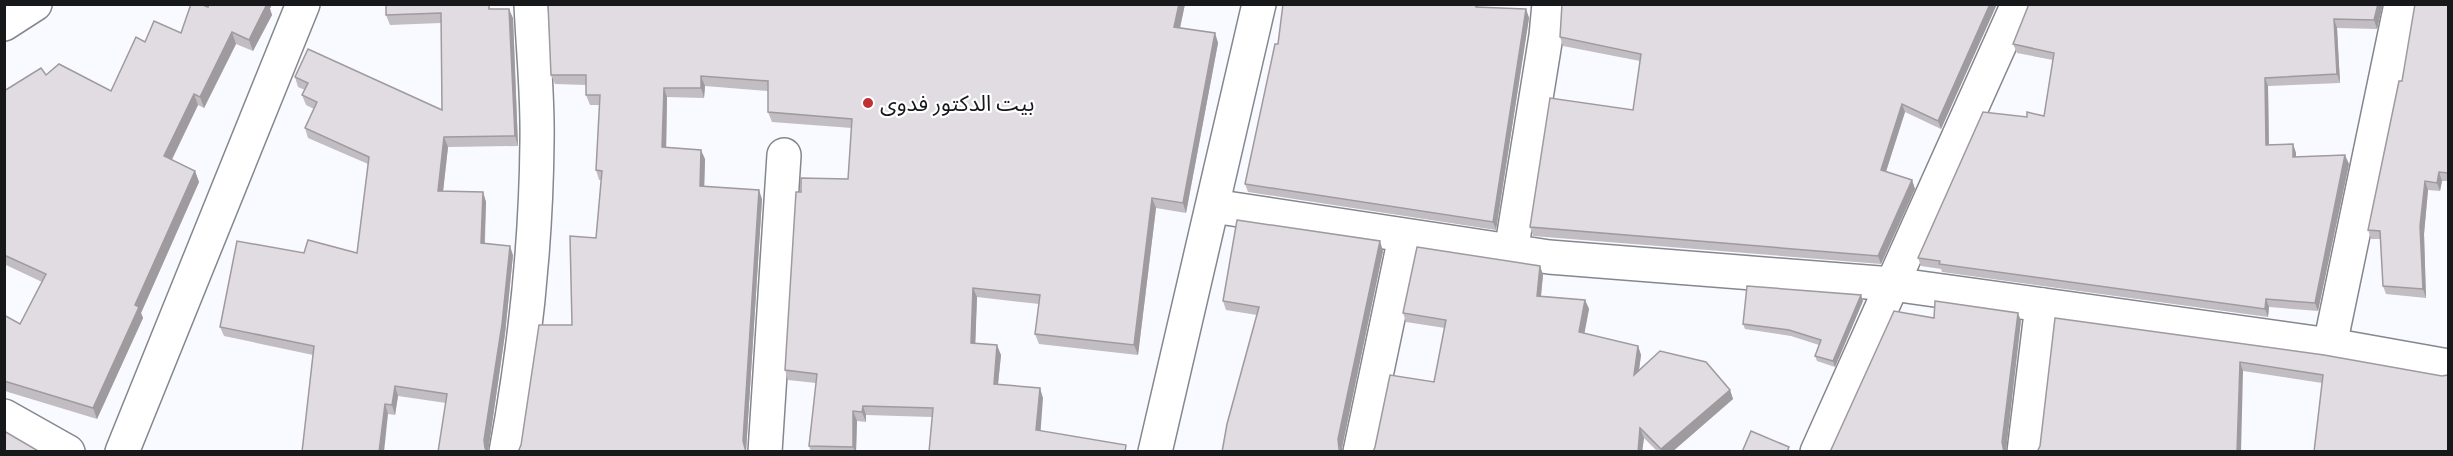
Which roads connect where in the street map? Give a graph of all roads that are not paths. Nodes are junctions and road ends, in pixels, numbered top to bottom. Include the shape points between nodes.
1 (35, 4) edge
2 (303, 4) edge
3 (531, 4) edge
4 (1259, 4) edge
5 (1549, 4) edge
6 (2018, 4) edge
7 (2401, 4) edge
8 (4, 24) edge
9 (784, 155) dead end
10 (1212, 206) junction
11 (1405, 237) junction
12 (1511, 252) junction
13 (1892, 284) junction
14 (2042, 305) junction
15 (2330, 345) junction
16 (2448, 366) edge
17 (4, 416) edge
18 (68, 452) edge
19 (122, 452) edge
20 (506, 452) edge
21 (765, 452) edge
22 (1155, 452) edge
23 (1359, 452) edge
24 (1817, 452) edge
25 (2024, 452) edge

1 - 8 street
2 - 19 street
3 - 20 street via 537,140 534,219 520,379
4 - 10 street
5 - 12 street
6 - 13 street
7 - 15 street
9 - 21 street
10 - 11 street
10 - 22 street
11 - 12 street
11 - 23 street
12 - 13 street
13 - 14 street
13 - 24 street
14 - 15 street
14 - 25 street
15 - 16 street
17 - 18 street

